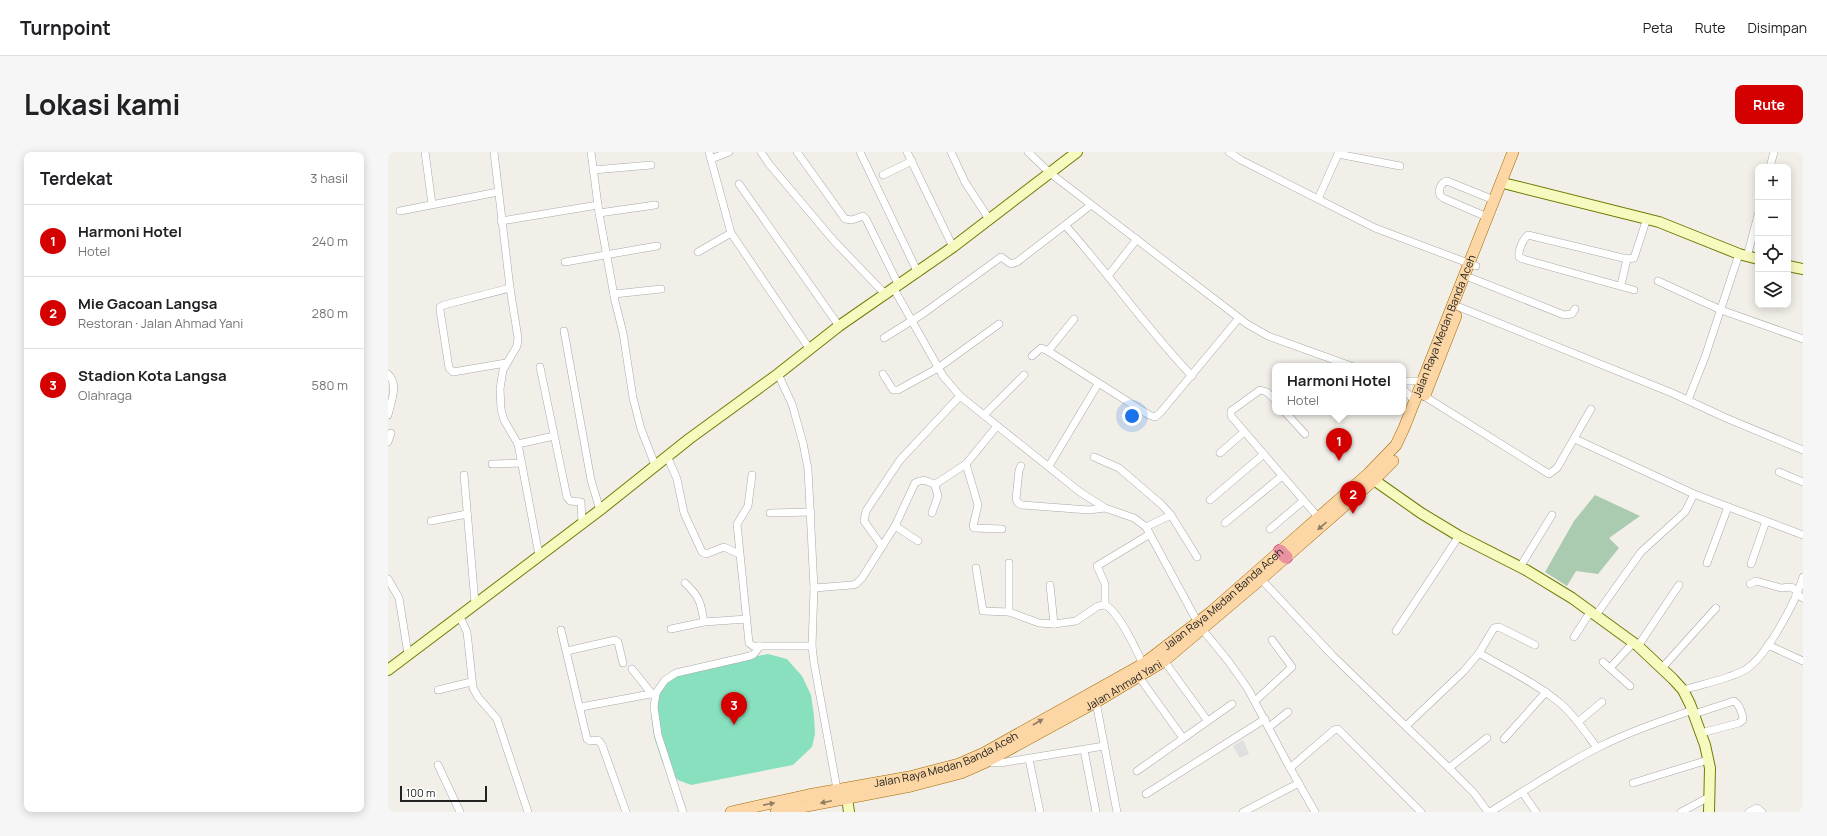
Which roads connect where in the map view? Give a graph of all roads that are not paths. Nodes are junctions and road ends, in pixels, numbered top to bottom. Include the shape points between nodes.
1 (425, 152) edge
2 (494, 152) edge
3 (591, 152) edge
4 (729, 152) edge
5 (761, 152) edge
6 (797, 152) edge
7 (860, 152) edge
8 (907, 152) edge
9 (951, 152) edge
10 (1028, 152) edge
11 (1077, 152) edge
12 (1229, 152) edge
13 (1513, 152) edge
14 (1521, 152) edge
15 (1774, 152) edge
16 (1337, 153) edge
17 (1239, 155) edge
18 (710, 156) edge
19 (912, 161) junction
20 (1771, 164) edge
21 (650, 165) dead end
22 (1400, 166) dead end
23 (593, 170) junction
24 (1050, 173) junction
25 (883, 175) dead end
26 (739, 184) dead end
27 (1508, 184) junction
28 (498, 192) junction
29 (1318, 199) junction
30 (1494, 200) junction
31 (432, 204) junction
32 (598, 205) junction
33 (655, 205) dead end
34 (1091, 205) junction
35 (400, 211) dead end
36 (599, 213) junction
37 (1487, 217) junction
38 (1647, 218) junction
39 (988, 219) junction
40 (501, 221) junction
41 (1755, 223) edge
42 (1065, 225) junction
43 (731, 233) junction
44 (1137, 239) junction
45 (658, 246) dead end
46 (953, 247) junction
47 (698, 252) dead end
48 (607, 255) junction
49 (1743, 255) junction
50 (1755, 258) edge
51 (1627, 259) junction
52 (565, 262) dead end
53 (1473, 265) junction
54 (1791, 267) edge
55 (1803, 269) edge
56 (918, 273) junction
57 (1108, 276) junction
58 (1471, 278) junction
59 (1658, 281) dead end
60 (1621, 285) junction
61 (510, 288) junction
62 (660, 289) dead end
63 (893, 290) junction
64 (1634, 290) dead end
65 (614, 294) junction
66 (1460, 307) junction
67 (1576, 309) dead end
68 (1721, 310) junction
69 (1239, 318) junction
70 (1074, 319) dead end
71 (912, 321) junction
72 (999, 324) dead end
73 (839, 326) junction
74 (564, 331) dead end
75 (884, 338) dead end
76 (1803, 339) edge
77 (809, 348) junction
78 (1048, 350) junction
79 (1032, 356) dead end
80 (506, 363) junction
81 (1343, 363) edge
82 (540, 367) dead end
83 (938, 368) junction
84 (388, 374) edge
85 (778, 374) junction
86 (883, 374) dead end
87 (1024, 375) dead end
88 (1192, 376) junction
89 (1406, 381) edge
90 (1422, 381) junction
91 (1098, 384) junction
92 (1406, 391) edge
93 (960, 396) junction
94 (1272, 397) edge
95 (1420, 398) junction
96 (1688, 400) junction
97 (1591, 409) dead end
98 (388, 415) edge
99 (984, 415) junction
100 (1288, 415) edge
101 (997, 426) junction
102 (1244, 432) junction
103 (391, 433) dead end
104 (1305, 434) dead end
105 (554, 436) junction
106 (1575, 439) junction
107 (388, 442) edge
108 (518, 444) junction
109 (1803, 450) edge
110 (1220, 453) dead end
111 (1264, 454) junction
112 (667, 456) junction
113 (1094, 457) dead end
114 (522, 463) junction
115 (492, 464) dead end
116 (966, 464) junction
117 (655, 465) junction
118 (1021, 466) dead end
119 (1049, 466) junction
120 (1779, 472) dead end
121 (464, 475) dead end
122 (752, 475) dead end
123 (1282, 476) junction
124 (1374, 480) junction
125 (1803, 482) edge
126 (936, 485) junction
127 (1694, 494) junction
128 (1210, 500) dead end
129 (1303, 501) junction
130 (1728, 507) junction
131 (1105, 508) junction
132 (600, 510) junction
133 (811, 512) junction
134 (467, 514) junction
135 (770, 514) dead end
136 (932, 514) dead end
137 (1171, 515) junction
138 (1552, 515) dead end
139 (1318, 517) junction
140 (1766, 520) junction
141 (430, 521) dead end
142 (582, 523) junction
143 (1225, 523) dead end
144 (895, 526) junction
145 (1002, 529) dead end
146 (1148, 530) junction
147 (1270, 530) dead end
148 (1803, 535) edge
149 (1459, 536) junction
150 (918, 541) dead end
151 (882, 546) junction
152 (738, 554) junction
153 (1283, 554) junction
154 (539, 555) junction
155 (1197, 557) dead end
156 (1009, 563) dead end
157 (1707, 563) dead end
158 (1751, 564) dead end
159 (1520, 567) junction
160 (976, 568) dead end
161 (1803, 577) edge
162 (388, 579) edge
163 (1261, 579) junction
164 (685, 583) dead end
165 (1050, 584) dead end
166 (1750, 584) dead end
167 (1679, 585) dead end
168 (814, 588) junction
169 (1797, 592) junction
170 (1803, 598) edge
171 (475, 602) junction
172 (1104, 605) junction
173 (1716, 608) dead end
174 (1008, 612) junction
175 (1594, 613) junction
176 (459, 615) junction
177 (747, 619) junction
178 (704, 622) junction
179 (1054, 624) junction
180 (1200, 626) junction
181 (671, 629) dead end
182 (561, 630) dead end
183 (1396, 631) dead end
184 (1574, 637) dead end
185 (1272, 640) dead end
186 (1636, 644) junction
187 (1535, 645) dead end
188 (1768, 645) junction
189 (760, 646) junction
190 (812, 646) junction
191 (567, 651) junction
192 (1479, 653) junction
193 (408, 654) junction
194 (1161, 657) junction
195 (1803, 661) edge
196 (623, 662) dead end
197 (1603, 662) dead end
198 (1143, 664) junction
199 (1610, 668) junction
200 (1662, 668) junction
201 (632, 669) dead end
202 (388, 670) edge
203 (1139, 677) junction
204 (471, 682) junction
205 (1630, 686) dead end
206 (438, 690) dead end
207 (1683, 690) junction
208 (1546, 692) junction
209 (654, 693) junction
210 (1096, 702) junction
211 (1255, 702) junction
212 (1602, 702) dead end
213 (1232, 704) dead end
214 (581, 708) junction
215 (1288, 712) dead end
216 (1694, 712) junction
217 (1265, 719) junction
218 (1207, 720) junction
219 (1578, 722) junction
220 (1406, 726) junction
221 (1269, 727) junction
222 (1702, 733) junction
223 (1183, 738) junction
224 (1487, 738) dead end
225 (1504, 740) dead end
226 (1104, 746) junction
227 (1597, 748) junction
228 (1084, 750) junction
229 (1029, 758) junction
230 (1708, 760) junction
231 (986, 762) junction
232 (438, 765) dead end
233 (1290, 768) junction
234 (1449, 768) junction
235 (1137, 771) dead end
236 (1298, 783) junction
237 (1633, 783) dead end
238 (837, 789) junction
239 (1522, 792) junction
240 (1146, 794) dead end
241 (1709, 797) junction
242 (847, 798) junction
243 (460, 812) edge
244 (528, 812) edge
245 (626, 812) edge
246 (683, 812) edge
247 (731, 812) edge
248 (776, 812) edge
249 (849, 812) edge
250 (1040, 812) edge
251 (1096, 812) edge
252 (1117, 812) edge
253 (1243, 812) edge
254 (1315, 812) edge
255 (1421, 812) edge
256 (1489, 812) edge
257 (1536, 812) edge
258 (1681, 812) edge
259 (1709, 812) edge
260 (1749, 812) edge
261 (1762, 812) edge

1 - 31 street
2 - 28 street
3 - 23 street
4 - 18 street
5 - 63 street via 824,229
6 - 63 street via 845,219 852,220 863,216 866,219
7 - 56 street
8 - 19 street
9 - 39 street via 968,187
10 - 24 street
11 - 24 main road
12 - 17 street
13 - 30 main road, Jalan Raya Medan Banda Aceh
14 - 27 main road, Jalan Ahmad Yani
15 - 20 street
16 - 22 street
16 - 29 street
17 - 29 street
18 - 43 street
19 - 25 street
19 - 46 street
21 - 23 street
23 - 32 street
24 - 34 street
24 - 39 main road
26 - 73 street
27 - 38 main road
27 - 53 main road, Jalan Ahmad Yani
28 - 31 street
28 - 40 street
29 - 53 street via 1375,228
30 - 37 main road, Jalan Raya Medan Banda Aceh
30 - 37 street via 1447,181 1439,191 1444,198
31 - 35 street
32 - 36 street
32 - 40 street
33 - 36 street
34 - 42 street
34 - 44 street
36 - 48 street
37 - 53 main road, Jalan Raya Medan Banda Aceh
38 - 49 main road
38 - 51 street via 1634,257
39 - 46 main road
40 - 61 street
41 - 49 street
42 - 57 street
42 - 71 street via 1015,264 1000,258
43 - 47 street
43 - 77 street
44 - 57 street
44 - 69 street
45 - 48 street
46 - 56 main road
48 - 52 street
48 - 65 street
49 - 50 main road
49 - 68 street
51 - 60 street
51 - 60 street via 1528,235 1525,236 1519,254 1523,259
53 - 58 main road, Jalan Ahmad Yani
53 - 90 main road, Jalan Raya Medan Banda Aceh
54 - 55 main road
56 - 63 main road
57 - 88 street
58 - 66 main road, Jalan Ahmad Yani
58 - 67 street via 1564,315 1572,314
59 - 68 street
60 - 64 street
61 - 80 street via 518,343
61 - 80 street via 440,307 450,368 453,372
62 - 65 street
63 - 71 street
63 - 73 main road
65 - 117 street via 633,398
66 - 95 main road, Jalan Ahmad Yani
66 - 96 street
68 - 76 street
68 - 96 street
69 - 81 street via 1268,336
69 - 88 street
70 - 78 street
71 - 75 street
71 - 83 street
72 - 83 street
73 - 77 main road
74 - 132 street via 591,480
77 - 85 main road
78 - 79 street via 1041,348
78 - 91 street
80 - 108 street via 500,389 501,409 504,420
82 - 105 street
83 - 86 street via 896,390 891,388
83 - 93 street
84 - 98 street via 393,381 394,390
85 - 112 main road
85 - 133 street via 792,404 803,443
87 - 99 street
88 - 91 street via 1155,417
89 - 90 street
90 - 95 main road, Jalan Raya Medan Banda Aceh
91 - 119 street
92 - 95 street
93 - 99 street
93 - 151 street via 910,448 866,511 864,521
94 - 102 street via 1260,390 1231,411 1232,419
95 - 106 street via 1549,474 1557,468
95 - 124 main road, Jalan Ahmad Yani via 1403,446
95 - 139 main road, Jalan Raya Medan Banda Aceh via 1401,437 1388,454
96 - 109 street
97 - 106 street
99 - 101 street
100 - 104 street
101 - 116 street
101 - 119 street
102 - 110 street
102 - 111 street
103 - 107 street
105 - 108 street
105 - 142 street via 567,497 570,501 581,502
106 - 127 street
108 - 114 street
111 - 123 street
111 - 128 street
112 - 117 main road
112 - 152 street via 677,479 684,513 702,552 706,554 724,547
113 - 137 street via 1119,468
114 - 115 street
114 - 154 street
116 - 126 street
116 - 145 street via 978,505 974,528
117 - 132 main road
118 - 131 street via 1016,499 1022,506 1090,510
119 - 131 street via 1080,492
120 - 125 street
121 - 134 street
122 - 152 street via 747,509 737,522
123 - 129 street
123 - 143 street
124 - 149 main road
124 -> 153 main road, Jalan Ahmad Yani
126 - 136 street via 938,496
126 - 144 street via 926,480 914,483
127 - 130 street
127 - 175 street via 1685,512 1643,550
129 - 139 street
129 - 147 street
130 - 140 street
130 - 157 street
131 - 146 street via 1134,518
132 - 142 main road
133 - 135 street
133 - 168 street
134 - 141 street
134 - 171 street
137 - 146 street
137 - 155 street
138 - 159 street
139 - 153 main road, Jalan Raya Medan Banda Aceh
140 - 148 street
140 - 158 street
142 - 154 main road
144 - 150 street
144 - 151 street
146 - 172 street via 1096,566 1105,584
146 - 180 street
149 - 159 main road
149 - 183 street
151 - 168 street via 867,572 856,584
152 - 177 street
153 - 163 main road, Jalan Ahmad Yani
153 - 180 main road, Jalan Raya Medan Banda Aceh
154 - 171 main road
156 - 174 street
159 - 175 main road
160 - 174 street via 982,610
161 - 169 street
162 - 193 street via 399,598
163 - 180 main road, Jalan Ahmad Yani
163 - 220 street via 1333,656
164 - 178 street via 700,600
165 - 179 street
166 - 169 street via 1756,582 1781,588 1791,587
167 - 186 street
168 - 190 street
169 - 170 street
169 - 188 street
171 - 176 main road
172 - 179 street via 1076,620
172 - 198 street via 1124,627
173 - 200 street
174 - 179 street via 1039,623
175 - 184 street
175 - 186 main road
176 - 193 main road
176 - 204 street via 467,632
177 - 178 street
177 - 189 street via 749,643
178 - 181 street
180 - 194 main road, Jalan Ahmad Yani
180 - 211 street via 1240,676
182 - 191 street
185 - 211 street via 1292,667
186 - 199 street
186 - 200 main road
187 - 192 street via 1496,626
188 - 195 street
188 - 207 street via 1744,670
189 - 190 street
189 - 209 street via 750,656 676,673 665,680
190 - 238 street via 816,682
191 - 196 street via 615,640 618,642
191 - 214 street
192 - 208 street
192 - 220 street via 1464,671
193 - 202 main road
194 - 198 main road, Jalan Raya Medan Banda Aceh
194 - 203 main road, Jalan Ahmad Yani
194 - 218 street
197 - 199 street
238 -> 198 main road, Jalan Raya Medan Banda Aceh via 910,777 970,760
199 - 205 street
200 - 207 main road
201 - 209 street
203 - 210 main road, Jalan Ahmad Yani
203 - 223 street
204 - 206 street
204 - 244 street via 478,697 497,719
207 - 216 main road
208 - 219 street
208 - 225 street
209 - 214 street
209 - 246 street via 658,735
210 - 226 street
210 - 231 main road, Jalan Ahmad Yani
211 - 217 street
212 - 219 street
213 - 218 street
214 - 245 street via 587,739 598,740 602,745
215 - 221 street
216 - 222 main road
216 - 222 street via 1734,701 1743,718 1739,723
216 - 227 street via 1636,731
217 - 221 street
217 - 240 street
218 - 223 street
219 - 227 street
220 - 234 street
221 - 233 street
222 - 230 main road
223 - 235 street
224 - 234 street
226 - 228 street
226 - 252 street
227 - 239 street
228 - 229 street
228 - 251 street
229 - 231 street via 1000,764
229 - 250 street
230 - 237 street
230 - 241 main road
231 - 242 main road, Jalan Ahmad Yani via 948,777
232 - 243 street
233 - 236 street
233 - 255 street via 1338,729
234 - 256 street
236 - 253 street
236 - 254 street
247 -> 238 main road, Jalan Raya Medan Banda Aceh
239 - 256 street
239 - 257 street
241 - 258 street
241 - 259 main road
242 -> 248 main road, Jalan Ahmad Yani
242 - 249 main road
260 - 261 street via 1757,808

